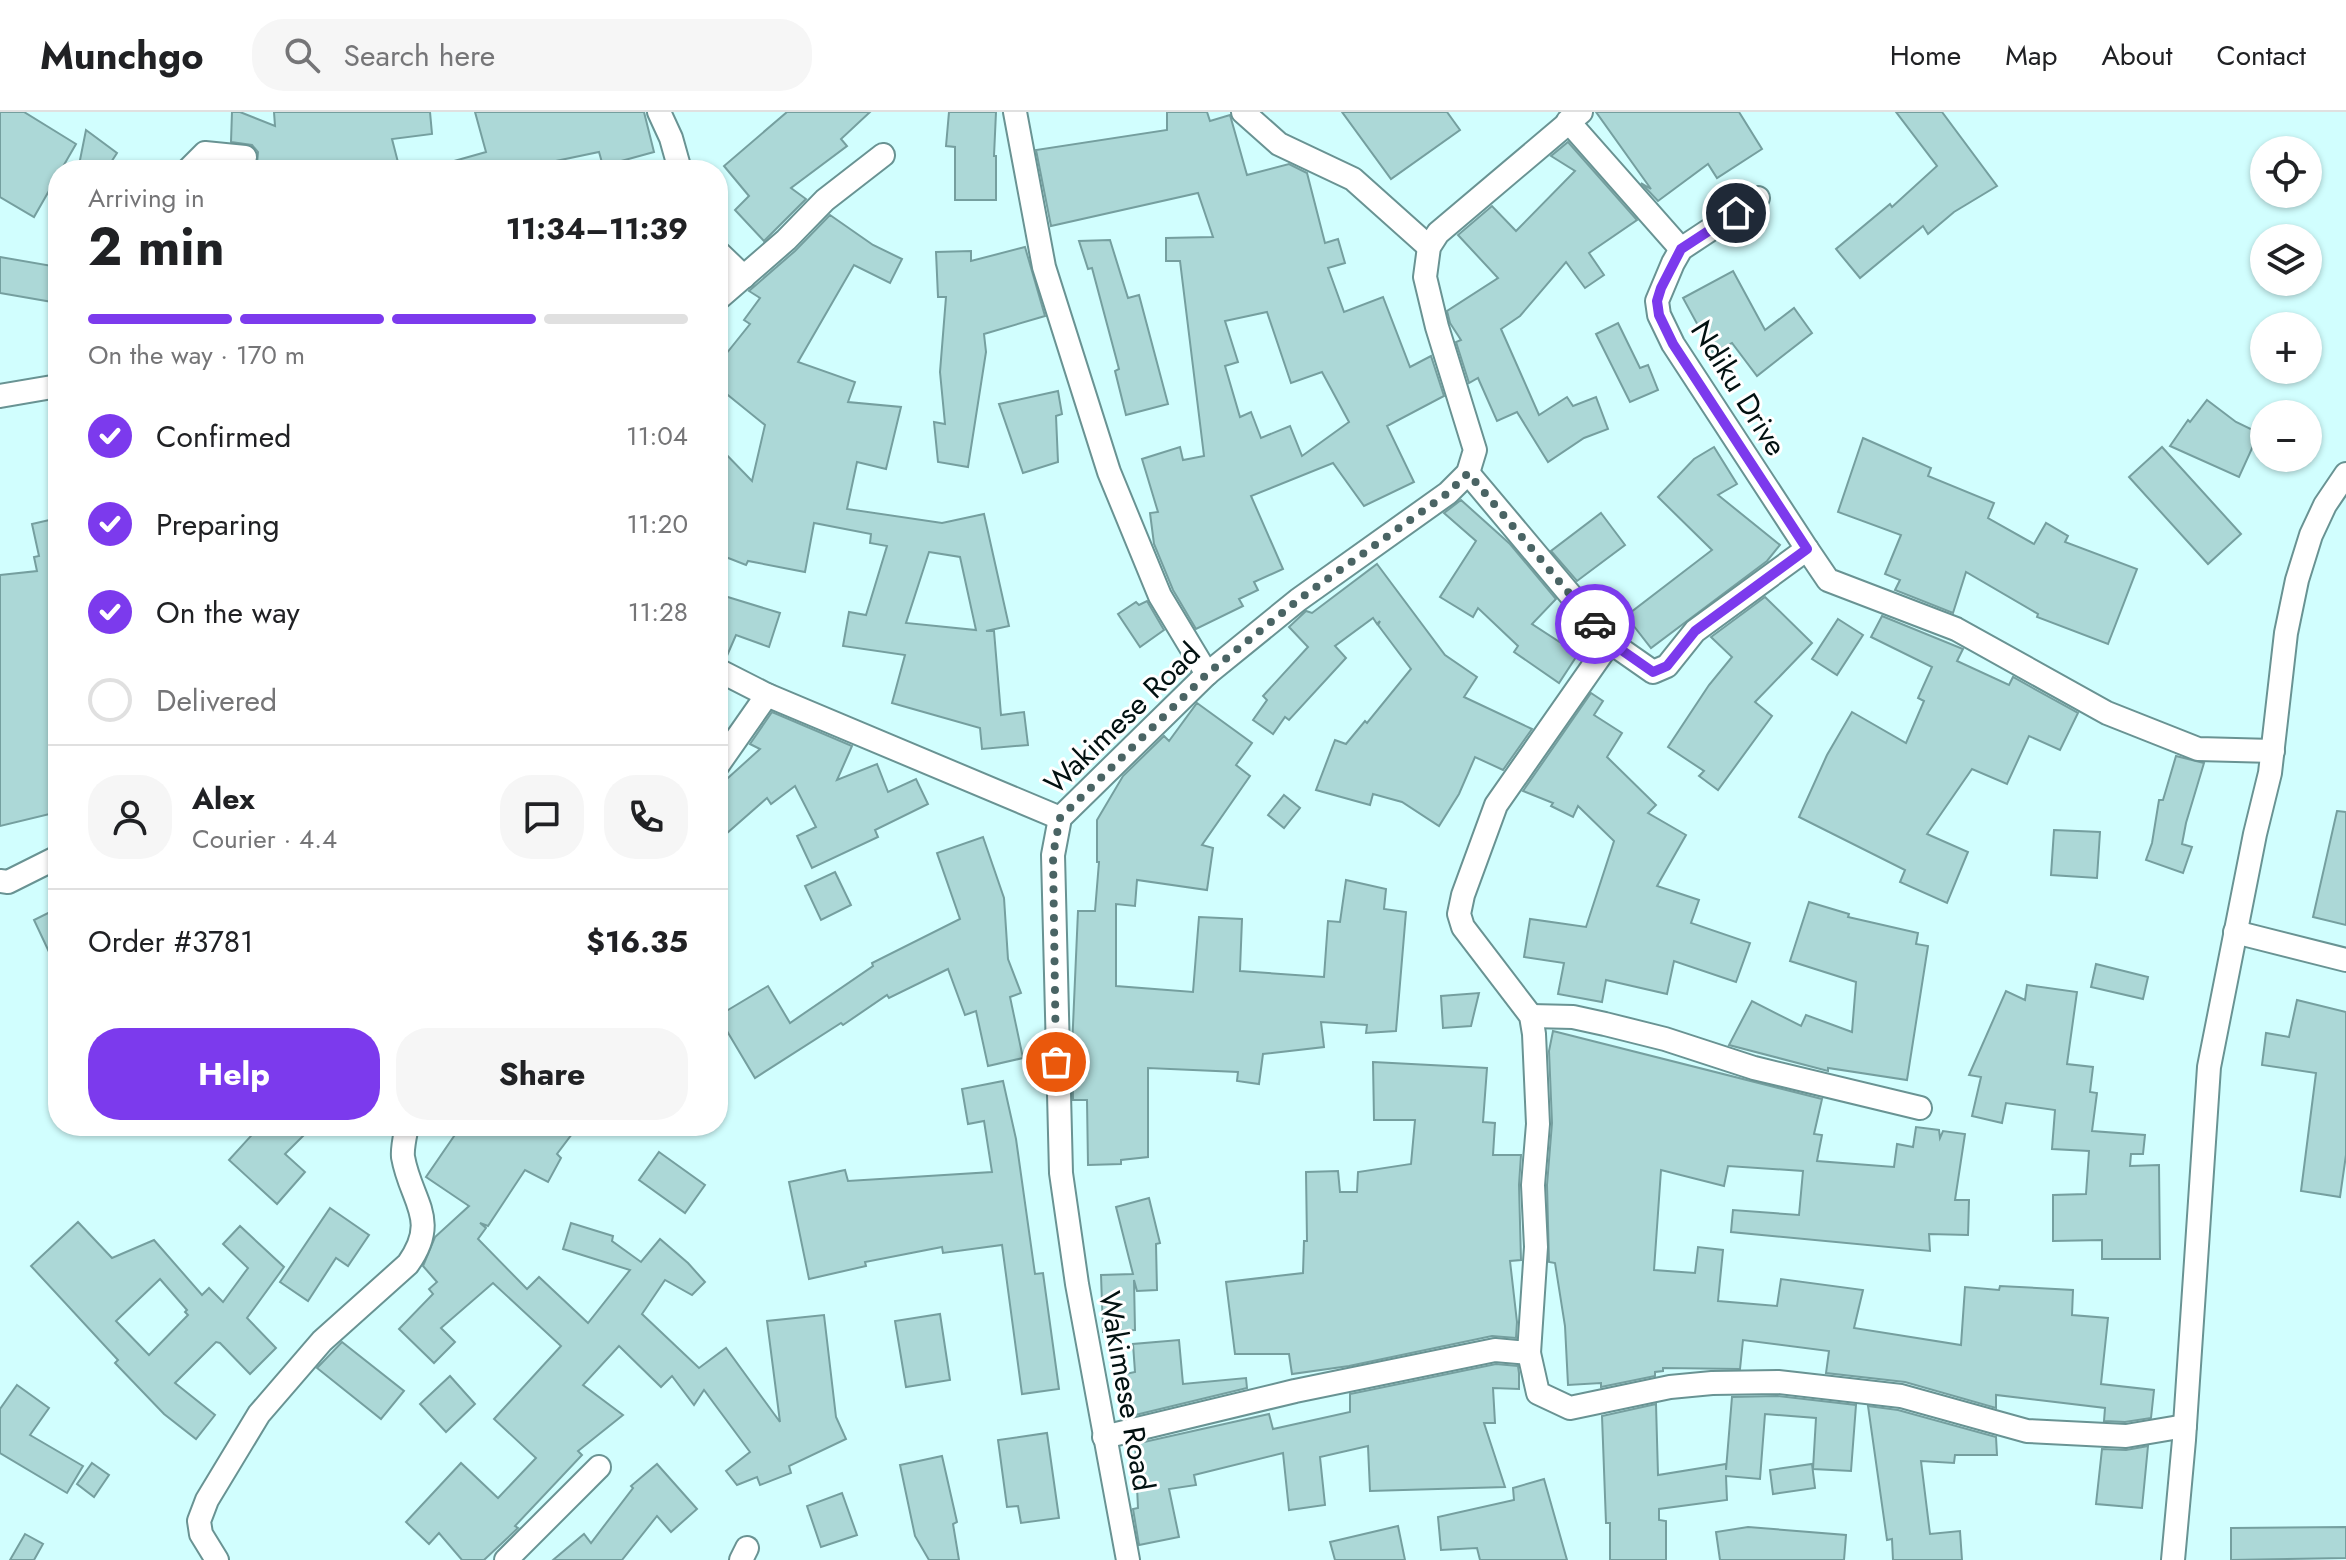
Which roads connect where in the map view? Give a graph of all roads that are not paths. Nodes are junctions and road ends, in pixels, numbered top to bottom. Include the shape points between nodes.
1 (659, 112) edge
2 (1015, 112) edge
3 (1243, 112) edge
4 (1574, 117) edge
5 (883, 155) dead end
6 (245, 157) dead end
7 (198, 160) edge
8 (677, 160) edge
9 (1758, 198) dead end
10 (1429, 247) junction
11 (1681, 249) junction
12 (728, 262) edge
13 (744, 277) junction
14 (728, 291) edge
15 (48, 388) edge
16 (0, 396) edge
17 (1468, 473) junction
18 (2346, 474) edge
19 (1807, 549) junction
20 (1610, 642) junction
21 (1207, 674) junction
22 (728, 675) edge
23 (767, 695) junction
24 (728, 751) edge
25 (2273, 751) junction
26 (1060, 818) junction
27 (48, 862) edge
28 (0, 881) edge
29 (2235, 932) junction
30 (2346, 960) edge
31 (1531, 1016) junction
32 (1920, 1108) dead end
33 (406, 1136) edge
34 (1529, 1353) junction
35 (2185, 1426) junction
36 (1104, 1437) junction
37 (599, 1467) dead end
38 (217, 1560) edge
39 (506, 1560) edge
40 (1128, 1560) edge
41 (2173, 1560) edge

1 - 8 street
2 - 21 street via 1044,267 1105,459 1160,596
3 - 10 street via 1279,144 1353,179
4 - 10 street via 1438,233
4 - 11 street
5 - 13 street via 825,200
6 - 7 street via 205,153
9 - 11 street, Ndiku Drive
10 - 17 street via 1428,292 1475,450
11 - 19 street, Ndiku Drive via 1661,288 1659,315
12 - 13 street
13 - 14 street
15 - 16 street
17 - 20 street
17 - 21 street, Wakimese Road
18 - 25 street via 2325,505 2297,580
19 - 20 street via 1695,631 1667,666 1653,672
19 - 25 street, Ndiku Drive via 1828,580 1956,629 2107,713 2198,749
20 - 31 street via 1496,805 1463,895 1463,927
21 - 26 street, Wakimese Road
22 - 23 street
23 - 24 street
23 - 26 street
25 - 29 street
26 - 36 street, Wakimese Road via 1053,855 1061,1173
27 - 28 street
29 - 30 street
29 - 35 street via 2209,1067
31 - 32 street via 1605,1024 1754,1068
31 - 34 street via 1538,1124
33 - 38 street via 403,1154 424,1231 419,1248 322,1341 259,1414 199,1521
34 - 35 street via 1538,1393 1570,1408 1670,1387 1778,1382 1901,1396 2027,1431 2126,1436
34 - 36 street via 1495,1350
35 - 41 street
36 - 40 street, Wakimese Road
37 - 39 street

